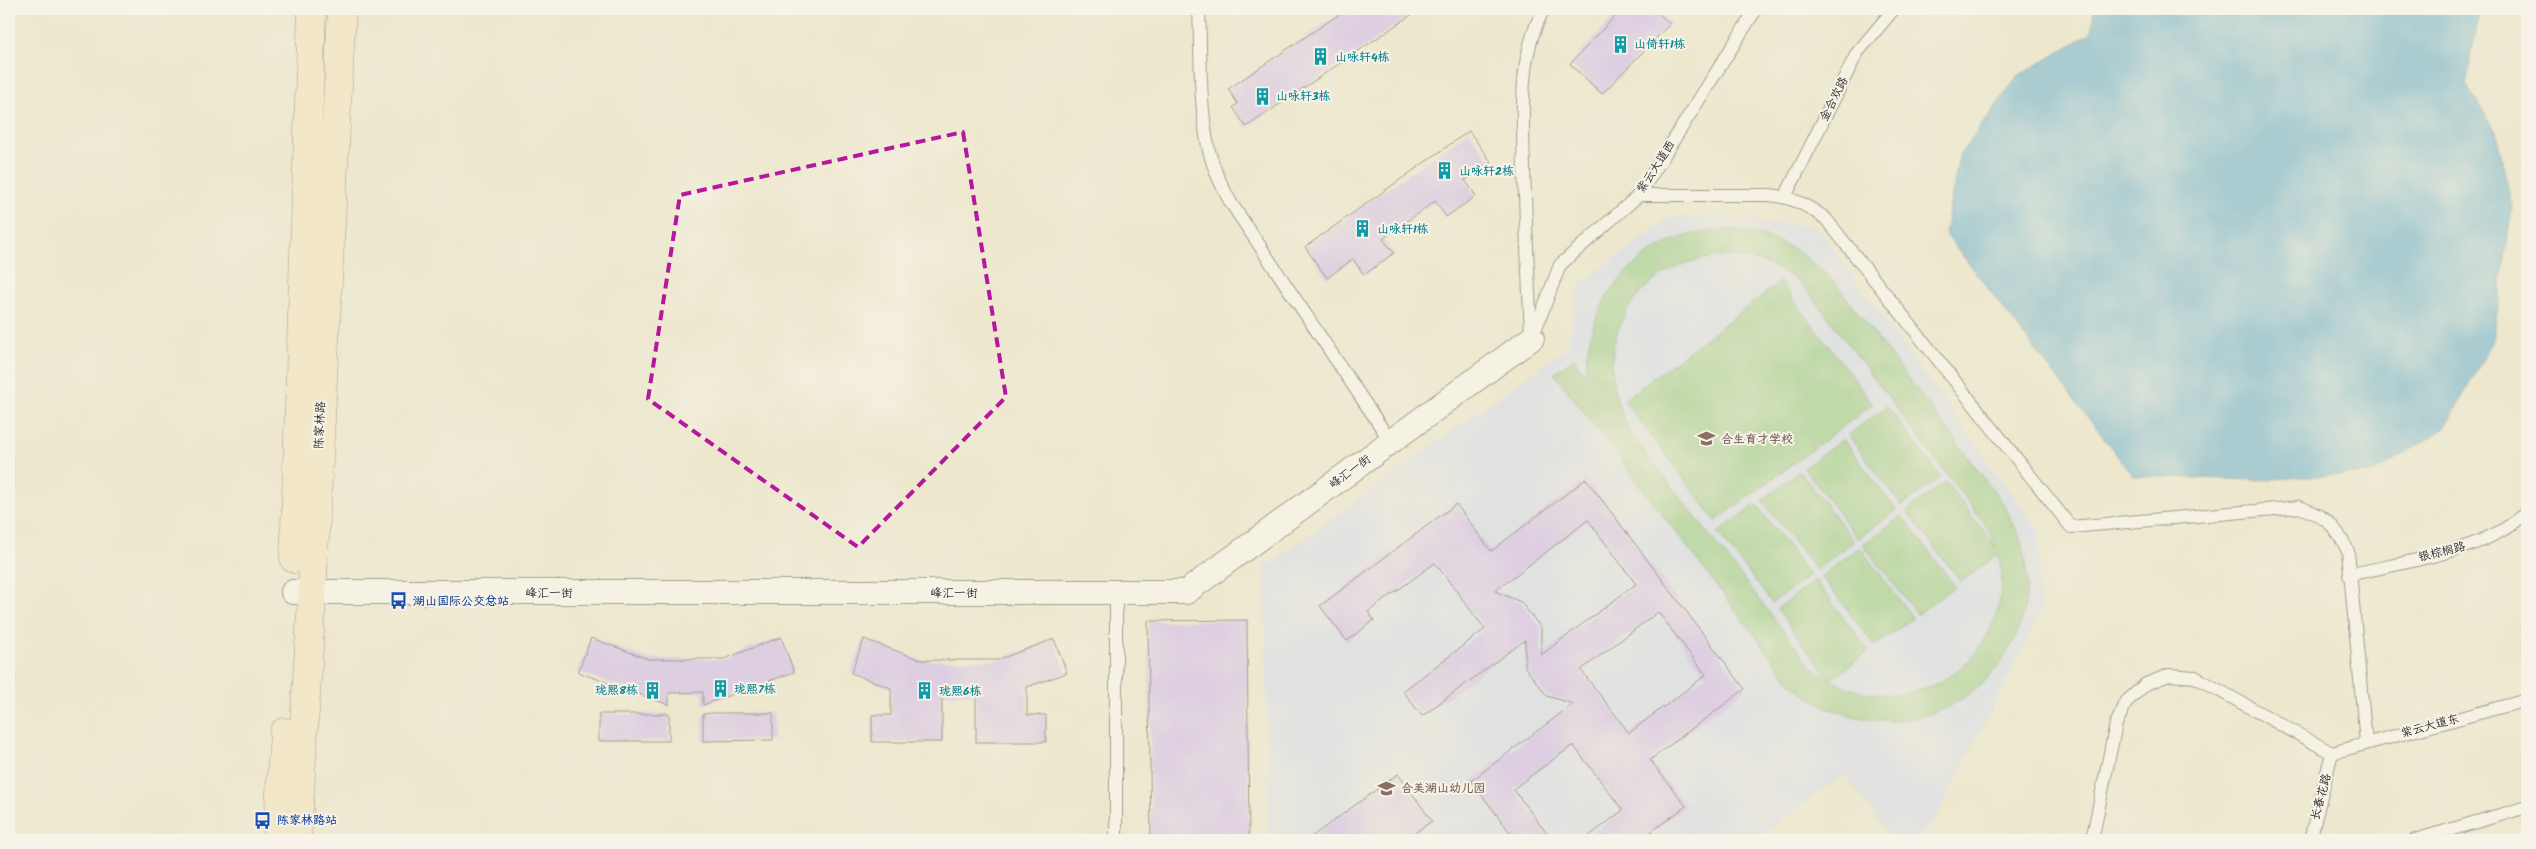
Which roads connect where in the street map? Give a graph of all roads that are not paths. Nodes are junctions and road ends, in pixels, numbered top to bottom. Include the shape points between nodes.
1 (312, 9) edge
2 (342, 9) edge
3 (1199, 9) edge
4 (1544, 9) edge
5 (1756, 9) edge
6 (1894, 9) edge
7 (1639, 195) junction
8 (1785, 197) junction
9 (1532, 338) junction
10 (1391, 442) junction
11 (2527, 511) edge
12 (304, 551) junction
13 (2349, 575) junction
14 (1116, 592) junction
15 (302, 603) junction
16 (2527, 700) edge
17 (2366, 743) junction
18 (2332, 753) junction
19 (2527, 807) edge
20 (277, 840) edge
21 (297, 840) edge
22 (1116, 840) edge
23 (2092, 840) edge
24 (2310, 840) edge
25 (2415, 840) edge

1 - 12 main road, 陈家林路
2 - 12 main road, 陈家林路
3 - 10 lane via 1205,124 1217,176 1231,203
4 - 9 lane via 1530,46 1524,79 1525,209
5 - 7 lane, 紫云大道西
6 - 8 lane, 金合欢路 via 1857,53
7 - 8 lane via 1769,194
7 - 9 lane, 紫云大道西 via 1560,265
8 - 13 lane via 1807,205 1826,219 2071,527 2299,507 2321,515 2338,531 2348,552
9 - 10 street, 峰汇一街
10 - 14 street, 峰汇一街 via 1186,592
11 - 13 lane, 银棕榈路 via 2519,520 2486,540
12 - 15 main road, 陈家林路
13 - 17 lane
14 - 15 street, 峰汇一街
14 - 22 lane
15 - 20 main road, 陈家林路
15 - 21 main road, 陈家林路
16 - 17 lane, 紫云大道东
17 - 18 lane, 紫云大道东
18 - 23 lane via 2195,677 2169,676 2146,684 2127,701 2116,724
18 - 24 lane, 长春花路
19 - 25 lane

